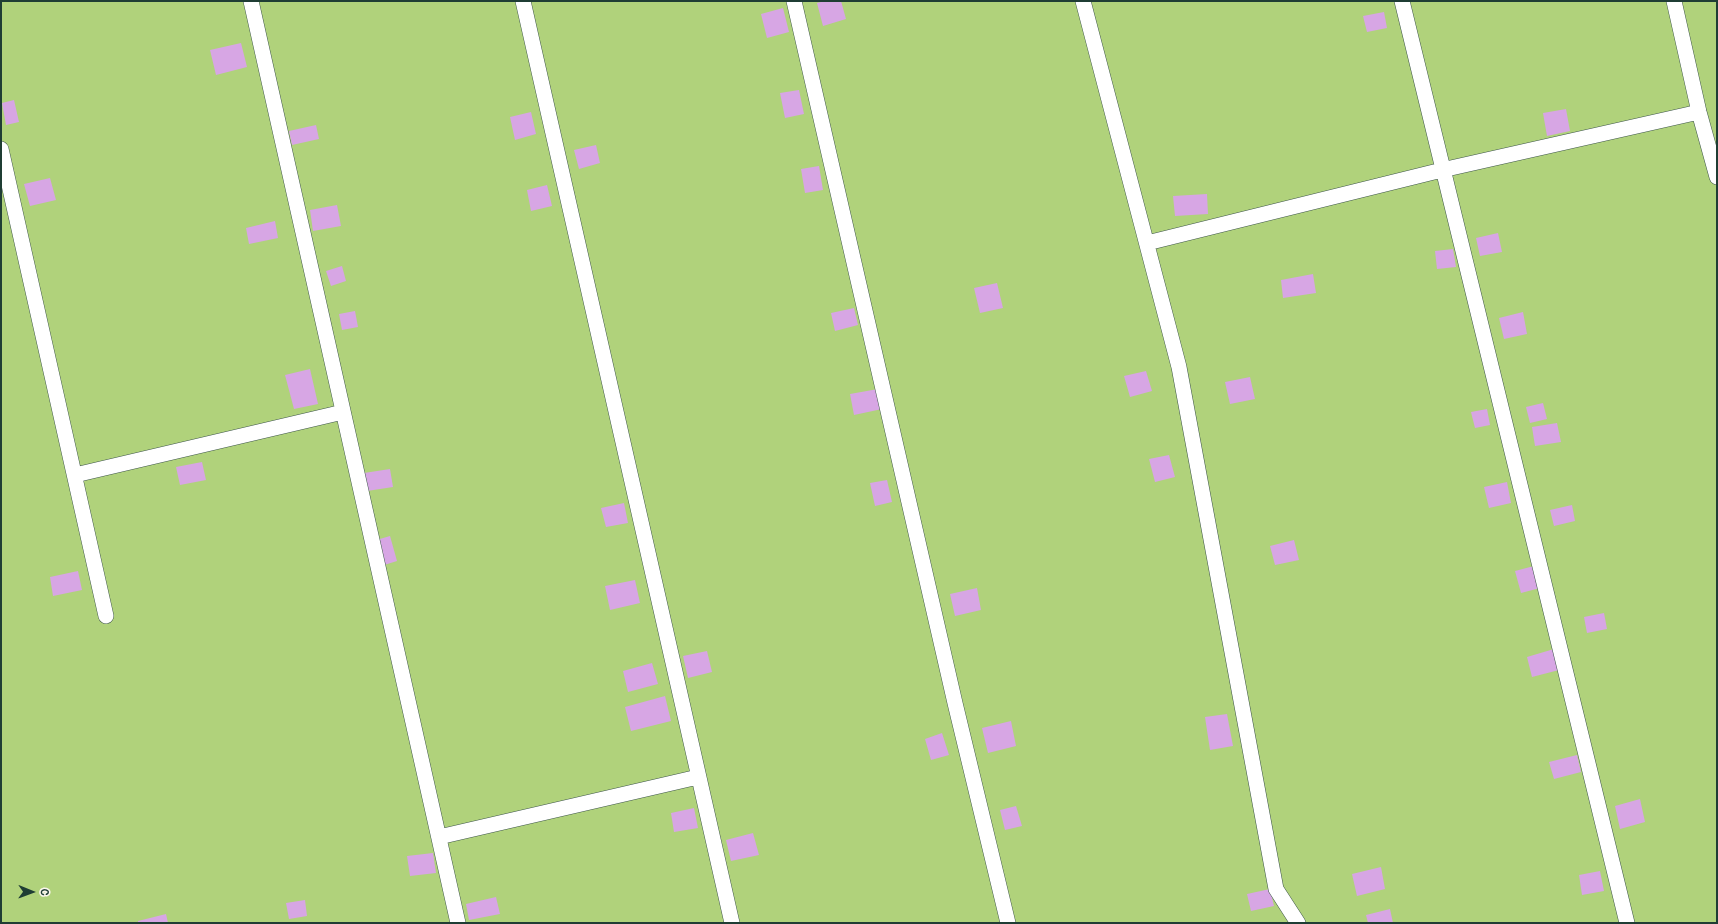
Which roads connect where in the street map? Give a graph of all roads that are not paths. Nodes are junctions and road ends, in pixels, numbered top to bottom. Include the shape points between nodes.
1 (251, 1) edge
2 (523, 1) edge
3 (794, 1) edge
4 (1083, 1) edge
5 (1402, 1) edge
6 (1674, 1) edge
7 (1700, 112) junction
8 (1, 149) edge
9 (1442, 170) junction
10 (1717, 177) edge
11 (1147, 243) junction
12 (343, 412) junction
13 (75, 475) junction
14 (106, 616) dead end
15 (698, 777) junction
16 (439, 837) junction
17 (458, 923) edge
18 (732, 923) edge
19 (1008, 923) edge
20 (1298, 923) edge
21 (1627, 923) edge

1 - 12 lane
2 - 15 lane
3 - 19 lane
4 - 11 lane
5 - 9 lane
6 - 7 lane
7 - 9 lane
7 - 10 lane
8 - 13 lane
9 - 11 lane
9 - 21 lane
11 - 20 lane via 1179,367 1276,889
12 - 13 lane
12 - 16 lane
13 - 14 lane
15 - 16 lane
15 - 18 lane
16 - 17 lane

